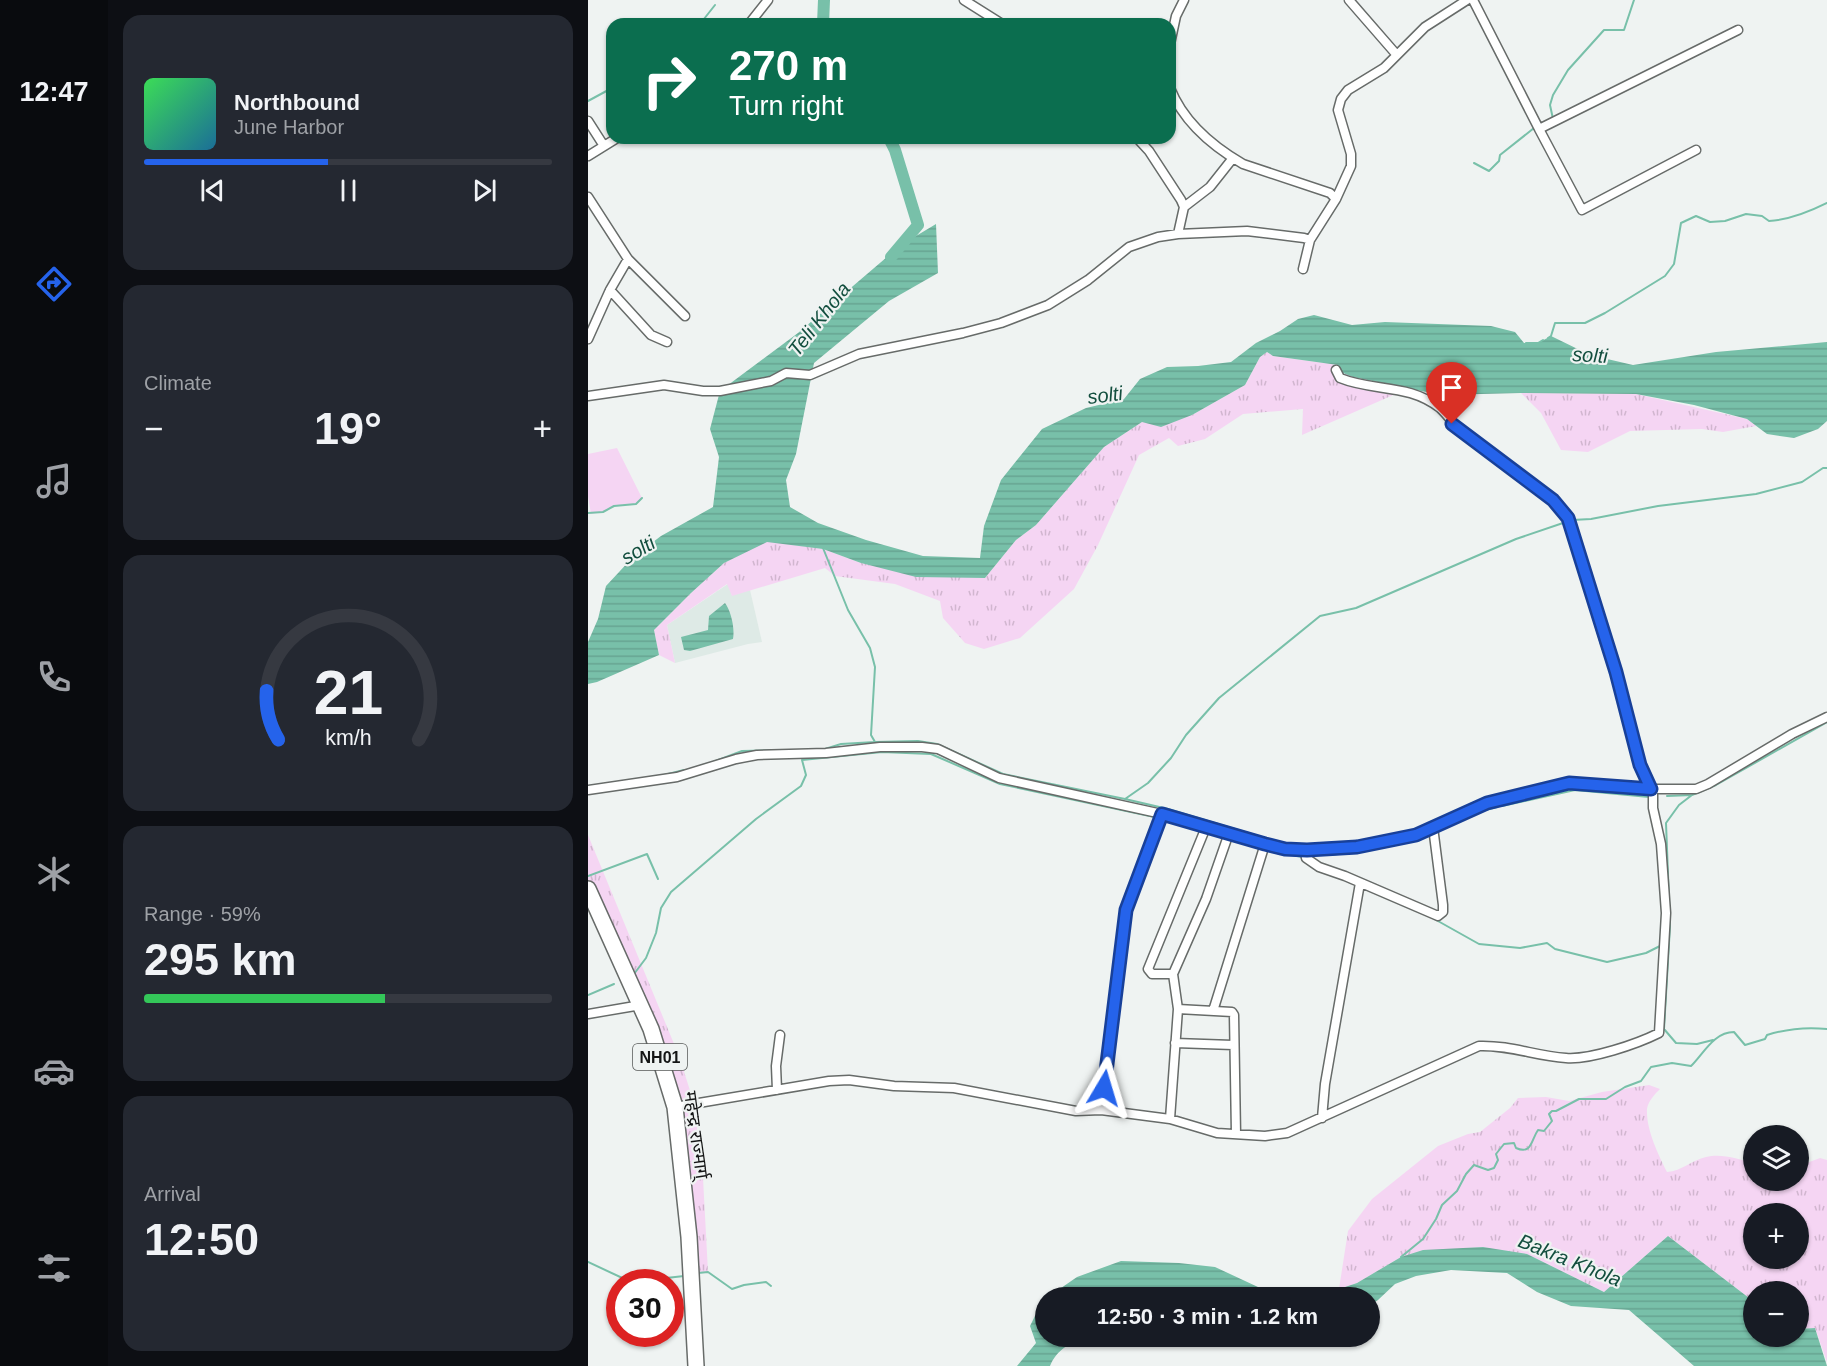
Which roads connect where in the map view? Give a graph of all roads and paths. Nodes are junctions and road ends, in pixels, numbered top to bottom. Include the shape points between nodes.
1 (768, 0) edge
2 (964, 0) edge
3 (1184, 0) edge
4 (1348, 0) edge
5 (1467, 0) edge
6 (1473, 0) edge
7 (754, 18) edge
8 (992, 18) edge
9 (1176, 18) edge
10 (1738, 30) dead end
11 (1396, 54) junction
12 (1176, 107) edge
13 (588, 121) edge
14 (1539, 129) junction
15 (607, 144) edge
16 (1143, 144) edge
17 (604, 146) junction
18 (1696, 150) dead end
19 (588, 156) edge
20 (1233, 158) junction
21 (588, 197) edge
22 (1335, 199) junction
23 (1184, 207) junction
24 (1178, 234) junction
25 (1310, 240) junction
26 (628, 259) junction
27 (1303, 269) dead end
28 (610, 290) junction
29 (686, 316) dead end
30 (588, 339) edge
31 (668, 342) dead end
32 (1336, 370) dead end
33 (588, 396) edge
34 (1827, 717) edge
35 (1651, 789) junction
36 (588, 790) edge
37 (1162, 814) junction
38 (1206, 826) junction
39 (1433, 827) junction
40 (1229, 833) junction
41 (1265, 844) junction
42 (1305, 850) junction
43 (1360, 883) junction
44 (588, 889) edge
45 (1173, 974) junction
46 (641, 1005) junction
47 (1178, 1009) junction
48 (1213, 1011) junction
49 (588, 1014) edge
50 (780, 1035) dead end
51 (1175, 1043) junction
52 (1233, 1045) junction
53 (777, 1090) junction
54 (675, 1107) junction
55 (1101, 1110) junction
56 (1322, 1118) junction
57 (1170, 1119) junction
58 (1236, 1134) junction
59 (696, 1366) edge

1 - 7 street
2 - 8 street
3 - 9 street
4 - 11 street
5 - 11 street via 1425,27
6 - 14 street
10 - 14 street
11 - 22 street via 1384,68 1348,90 1338,104 1351,166
12 - 20 street via 1210,142
13 - 17 street
14 - 18 street via 1582,210
15 - 17 street
16 - 23 street
17 - 19 street
20 - 22 street via 1330,193
20 - 23 street via 1210,187
21 - 26 street
22 - 25 street
23 - 24 street
24 - 25 street via 1247,231
24 - 33 street via 1129,247 1048,305 1001,323 859,354 810,375 786,373 771,381 720,391 670,385
25 - 27 street
26 - 28 street
26 - 29 street
28 - 30 street
28 - 31 street via 651,335
32 - 35 street via 1340,378 1350,382 1408,391 1441,409 1462,433 1562,508 1616,672 1640,765
34 - 35 street via 1696,789
35 - 39 street via 1569,783 1499,799
35 - 56 street via 1661,844 1666,913 1659,1033 1644,1041 1580,1058 1500,1045 1479,1046
36 - 37 street via 677,777 757,755 922,747 938,749 999,778
37 - 38 street
37 - 55 street via 1126,910
38 - 40 street
38 - 45 street via 1148,969 1152,974
39 - 42 street via 1416,835 1357,847
39 - 43 street via 1442,914 1438,916
40 - 41 street
40 - 45 street
41 - 42 street
41 - 48 street
42 - 43 street via 1306,858 1319,867
43 - 56 street
44 - 46 highway, महेन्द्र राज्मार्ग् / NH01
45 - 47 street
46 - 49 street
46 - 54 highway, महेन्द्र राज्मार्ग् / NH01
47 - 48 street
47 - 51 street
48 - 52 street via 1234,1014
50 - 53 street
51 - 52 street
51 - 57 street
52 - 58 street
53 - 54 street
53 - 55 street via 849,1080 954,1088 1076,1111
54 - 59 highway, महेन्द्र राज्मार्ग् / NH01
55 - 57 street
56 - 58 street via 1276,1136
57 - 58 street via 1217,1133

